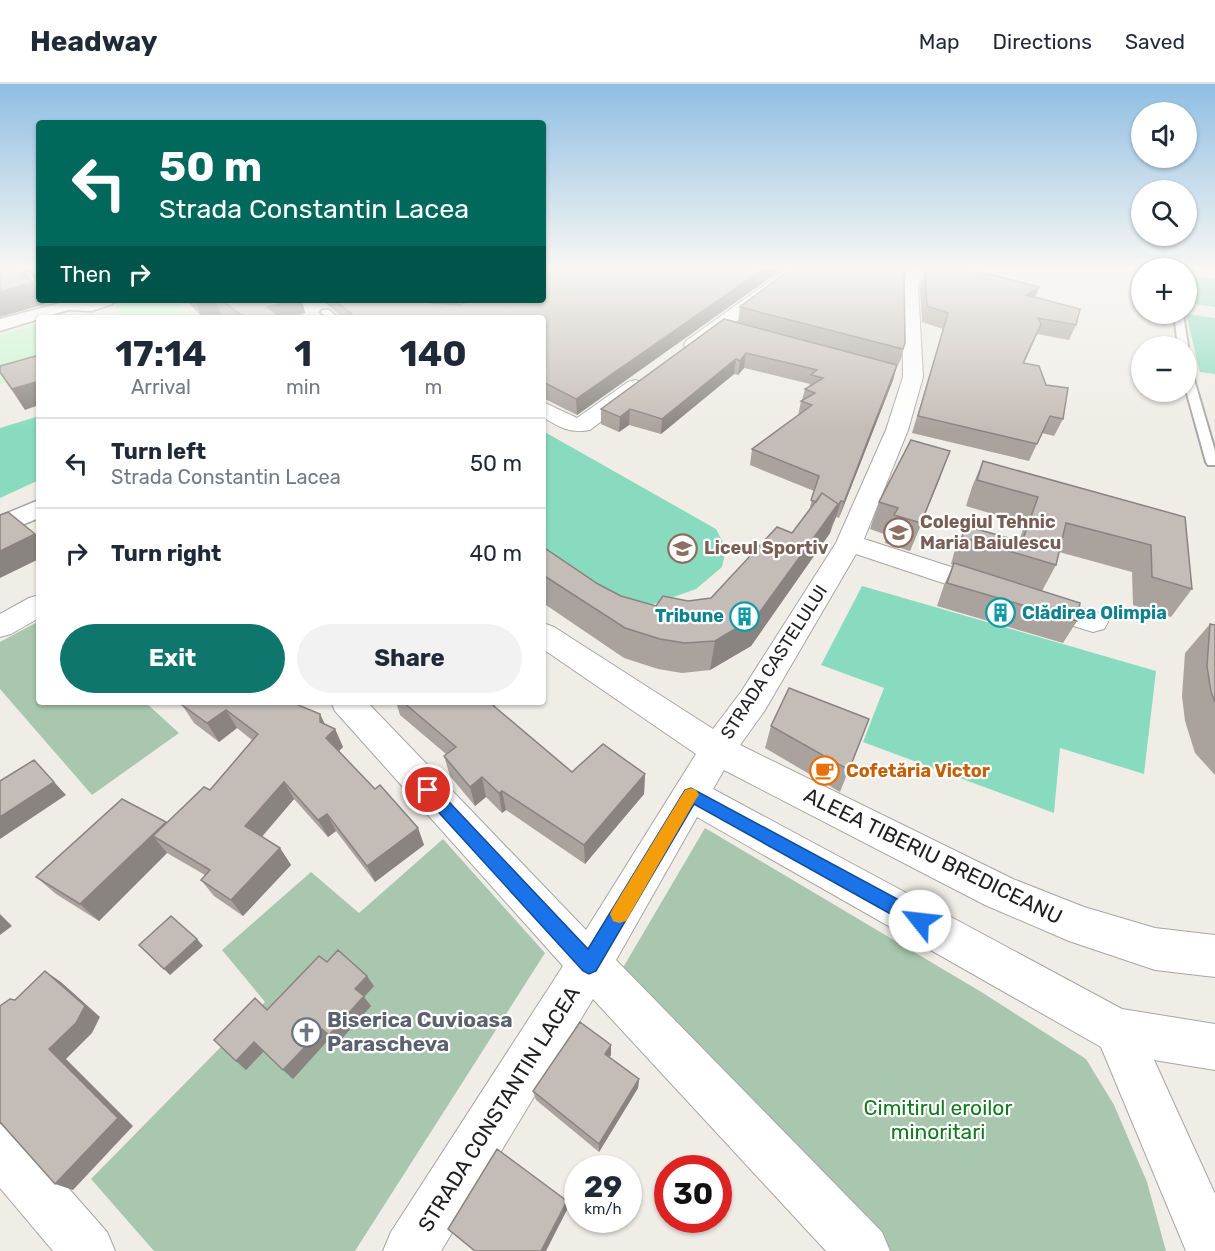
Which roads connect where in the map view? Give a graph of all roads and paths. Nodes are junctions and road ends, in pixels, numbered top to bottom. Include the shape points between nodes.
1 (725, 321) edge
2 (907, 321) edge
3 (720, 325) junction
4 (742, 331) edge
5 (674, 358) edge
6 (646, 378) edge
7 (1195, 402) edge
8 (546, 410) edge
9 (1212, 462) dead end
10 (36, 509) edge
11 (0, 526) edge
12 (849, 543) junction
13 (36, 607) edge
14 (1093, 622) dead end
15 (3, 630) edge
16 (546, 636) edge
17 (350, 705) edge
18 (722, 753) junction
19 (691, 795) junction
20 (1215, 956) edge
21 (589, 965) junction
22 (1117, 1031) junction
23 (1215, 1047) edge
24 (0, 1149) edge
25 (88, 1251) edge
26 (410, 1251) edge
27 (863, 1251) edge
28 (1213, 1251) edge

1 - 3 street
2 - 12 street, STRADA CASTELULUI via 897,430
3 - 4 street
3 - 5 street
6 - 8 street via 582,425 569,423
7 - 9 lane
10 - 11 street
12 - 14 street
12 - 18 street, STRADA CASTELULUI
13 - 15 street
16 - 18 street, ALEEA TIBERIU BREDICEANU
17 - 21 street
18 - 19 street, STRADA CONSTANTIN LACEA
18 - 20 street, ALEEA TIBERIU BREDICEANU via 999,892 1052,914 1155,949
19 - 21 street, STRADA CONSTANTIN LACEA
19 - 22 street
21 - 26 street, STRADA CONSTANTIN LACEA
21 - 27 street
22 - 23 street
22 - 28 street
24 - 25 street

